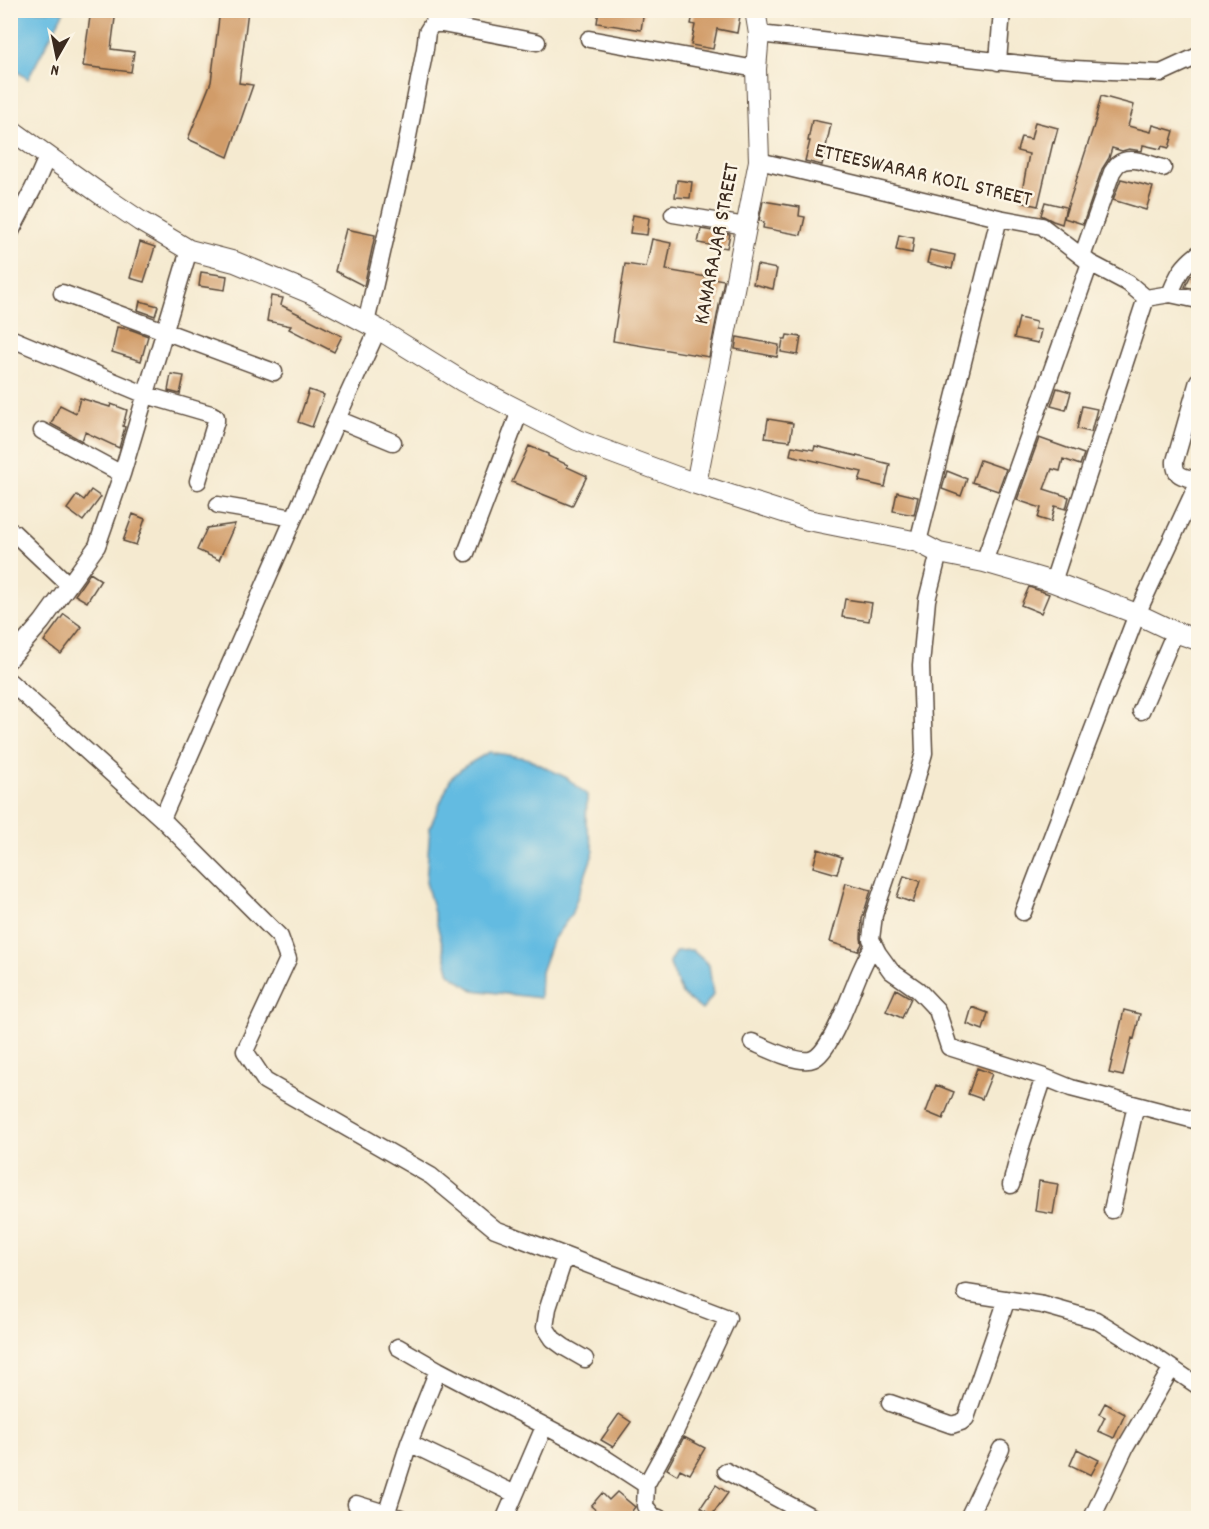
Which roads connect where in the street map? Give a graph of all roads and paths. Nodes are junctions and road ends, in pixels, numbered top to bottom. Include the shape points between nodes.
1 (755, 10) edge
2 (1002, 10) edge
3 (759, 34) junction
4 (589, 39) dead end
5 (537, 42) dead end
6 (1198, 56) edge
7 (998, 62) junction
8 (756, 69) junction
9 (10, 129) edge
10 (48, 155) junction
11 (759, 161) junction
12 (1163, 168) dead end
13 (673, 214) dead end
14 (999, 218) junction
15 (746, 226) junction
16 (10, 233) edge
17 (189, 250) junction
18 (1198, 254) edge
19 (1086, 260) junction
20 (62, 293) dead end
21 (1170, 294) junction
22 (1146, 298) junction
23 (1198, 300) edge
24 (372, 326) junction
25 (164, 331) junction
26 (10, 338) edge
27 (274, 372) dead end
28 (1198, 381) edge
29 (146, 395) junction
30 (520, 411) junction
31 (337, 419) junction
32 (42, 431) dead end
33 (393, 442) dead end
34 (122, 474) junction
35 (198, 481) dead end
36 (696, 484) junction
37 (218, 505) dead end
38 (294, 518) junction
39 (13, 532) dead end
40 (918, 542) junction
41 (466, 553) dead end
42 (939, 553) junction
43 (984, 562) junction
44 (1053, 582) junction
45 (69, 585) junction
46 (1137, 614) junction
47 (1175, 632) junction
48 (1198, 640) edge
49 (10, 659) edge
50 (10, 682) edge
51 (1141, 711) dead end
52 (162, 819) junction
53 (1023, 912) dead end
54 (874, 945) junction
55 (752, 1042) dead end
56 (1044, 1077) junction
57 (1136, 1105) junction
58 (1198, 1121) edge
59 (1011, 1185) dead end
60 (1112, 1210) dead end
61 (566, 1256) junction
62 (966, 1293) dead end
63 (1007, 1299) junction
64 (398, 1347) dead end
65 (585, 1359) dead end
66 (1171, 1369) junction
67 (438, 1370) junction
68 (1198, 1386) edge
69 (890, 1403) dead end
70 (544, 1427) junction
71 (409, 1443) junction
72 (1001, 1449) dead end
73 (726, 1471) dead end
74 (646, 1485) junction
75 (516, 1494) junction
76 (356, 1504) dead end
77 (391, 1517) edge
78 (505, 1518) edge
79 (659, 1518) edge
80 (814, 1518) edge
81 (968, 1518) edge
82 (1092, 1518) edge

1 - 3 street, KAMARAJAR STREET
2 - 7 street
3 - 7 street
3 - 8 street, KAMARAJAR STREET
4 - 8 street
5 - 24 street via 442,24 432,24 427,32
6 - 7 street via 1161,73
8 - 11 street, KAMARAJAR STREET
9 - 10 street
10 - 16 street
10 - 17 street via 140,221
11 - 14 street, ETTEESWARAR KOIL STREET
11 - 15 street, KAMARAJAR STREET
12 - 19 street via 1136,160 1118,164 1112,172
13 - 15 street
14 - 19 street, ETTEESWARAR KOIL STREET via 1042,226
14 - 40 street
15 - 36 street, KAMARAJAR STREET
17 - 24 street via 281,280
17 - 25 street
18 - 21 street via 1179,272
19 - 22 street, ETTEESWARAR KOIL STREET via 1128,283
19 - 43 street
20 - 25 street
21 - 22 street
21 - 23 street
22 - 44 street
24 - 30 street
24 - 31 street
25 - 27 street
25 - 29 street
26 - 29 street
28 - 46 street via 1175,469 1178,474 1196,480 1197,485
29 - 34 street
29 - 35 street via 216,417
30 - 36 street via 577,440
30 - 41 street
31 - 33 street
31 - 38 street
32 - 34 street
34 - 45 street via 97,546
36 - 40 street via 808,520
37 - 38 street
38 - 52 street
39 - 45 street
40 - 42 street
42 - 43 street
42 - 54 street via 927,600 921,665 924,753 874,915
43 - 44 street
44 - 46 street
45 - 49 street
46 - 47 street
46 - 53 street
47 - 48 street
47 - 51 street
50 - 52 street
52 - 61 street via 280,937 288,959 245,1051 265,1081 431,1176 495,1228
54 - 55 street via 832,1035 813,1059 798,1060
54 - 56 street via 891,971 937,1010 949,1047
56 - 57 street
56 - 59 street
57 - 58 street
57 - 60 street
61 - 65 street via 548,1308 546,1327 552,1339
61 - 74 street via 728,1318
62 - 63 street
63 - 66 street via 1096,1320
63 - 69 street via 966,1418 952,1425
64 - 67 street
66 - 68 street
66 - 82 street via 1125,1448
67 - 70 street
67 - 71 street
70 - 74 street via 600,1455
70 - 75 street
71 - 75 street
71 - 77 street
72 - 81 street
73 - 80 street
74 - 79 street via 645,1506
75 - 78 street
76 - 77 street

